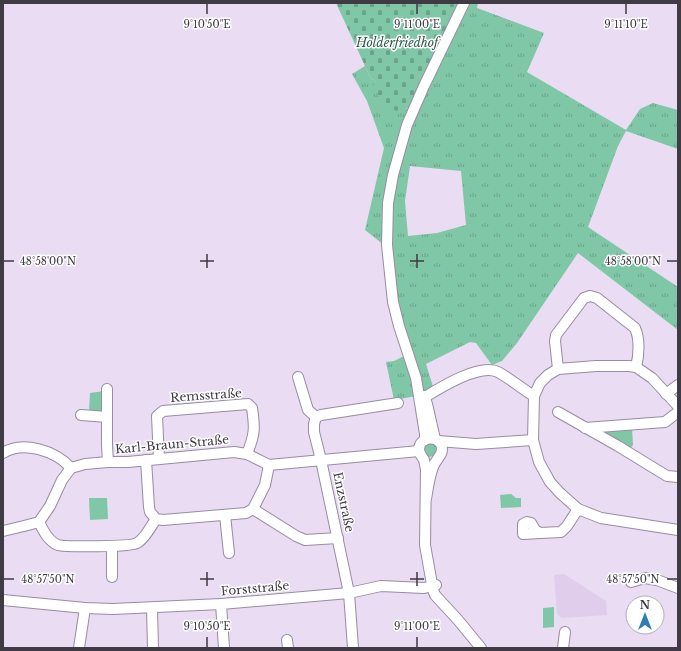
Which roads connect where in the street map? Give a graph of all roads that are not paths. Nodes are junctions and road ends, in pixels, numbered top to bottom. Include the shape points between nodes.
1 (464, 3) edge
2 (636, 367) junction
3 (558, 369) junction
4 (298, 378) dead end
5 (416, 378) junction
6 (678, 385) edge
7 (107, 389) dead end
8 (666, 394) junction
9 (534, 396) junction
10 (425, 397) junction
11 (398, 402) dead end
12 (678, 406) edge
13 (558, 412) dead end
14 (678, 412) edge
15 (81, 416) dead end
16 (107, 417) junction
17 (316, 417) junction
18 (585, 428) junction
19 (425, 440) junction
20 (437, 440) junction
21 (534, 440) junction
22 (476, 444) junction
23 (3, 453) edge
24 (247, 454) junction
25 (421, 455) junction
26 (439, 457) junction
27 (159, 459) junction
28 (146, 460) junction
29 (322, 460) junction
30 (108, 462) junction
31 (269, 465) junction
32 (71, 468) junction
33 (678, 477) edge
34 (426, 499) junction
35 (254, 509) junction
36 (578, 509) junction
37 (225, 515) junction
38 (156, 519) junction
39 (39, 522) junction
40 (678, 530) edge
41 (3, 531) edge
42 (540, 533) dead end
43 (338, 538) junction
44 (112, 546) junction
45 (229, 553) dead end
46 (112, 577) dead end
47 (631, 582) dead end
48 (434, 586) junction
49 (678, 588) edge
50 (349, 593) junction
51 (3, 600) edge
52 (221, 604) junction
53 (3, 605) edge
54 (85, 608) junction
55 (152, 608) junction
56 (565, 632) dead end
57 (79, 648) edge
58 (153, 648) edge
59 (224, 648) edge
60 (353, 648) edge
61 (481, 648) edge
62 (563, 648) edge

1 - 5 street via 407,125 388,203 387,245 393,302
2 - 3 street via 596,366
2 - 3 street via 638,357 635,328 597,298 590,296 584,298 556,335
2 - 8 street via 652,378
3 - 9 street via 540,383
4 - 17 street via 308,410
5 - 10 street
5 - 19 street
6 - 8 street
7 - 16 street
8 - 12 street
9 - 10 street via 499,372 488,369 467,374
9 - 21 street
10 - 20 street
11 - 17 street
13 - 18 street
14 - 18 street via 665,422
15 - 16 street
16 - 30 street
17 - 29 street, Enzstraße via 314,432
18 - 33 street via 667,476
19 - 20 street
19 - 25 street via 420,446
20 - 22 street
20 - 26 street via 442,447
21 - 22 street
21 - 36 street via 539,462 550,482
22 - 26 street via 452,450
23 - 32 street via 14,448 48,452 66,462
24 - 27 street, Karl-Braun-Straße via 234,452
24 - 27 street, Remsstraße via 254,437 255,426 252,408 248,404 164,411 157,416
24 - 31 street, Karl-Braun-Straße
25 - 26 street via 433,461
25 - 29 street
25 - 34 street via 426,469
26 - 34 street
27 - 28 street, Karl-Braun-Straße
28 - 30 street, Karl-Braun-Straße
28 - 38 street via 149,507
29 - 31 street
29 - 43 street, Enzstraße
30 - 32 street, Karl-Braun-Straße
31 - 35 street via 265,485
32 - 39 street
34 - 48 street via 425,545
35 - 37 street via 246,513
35 - 43 street via 305,540
36 - 40 street via 601,518
36 - 42 street via 561,532
37 - 38 street
37 - 45 street
38 - 44 street via 137,544
39 - 41 street
39 - 44 street via 51,540 59,545
43 - 50 street, Enzstraße
44 - 46 street
47 - 49 street via 645,578
48 - 50 street, Forststraße via 381,586
48 - 61 street via 448,608
50 - 52 street, Forststraße
50 - 60 street, Enzstraße
51 - 53 street
51 - 54 street, Forststraße
52 - 55 street, Forststraße
52 - 59 street
54 - 55 street, Forststraße
54 - 57 street
55 - 58 street
56 - 62 street

